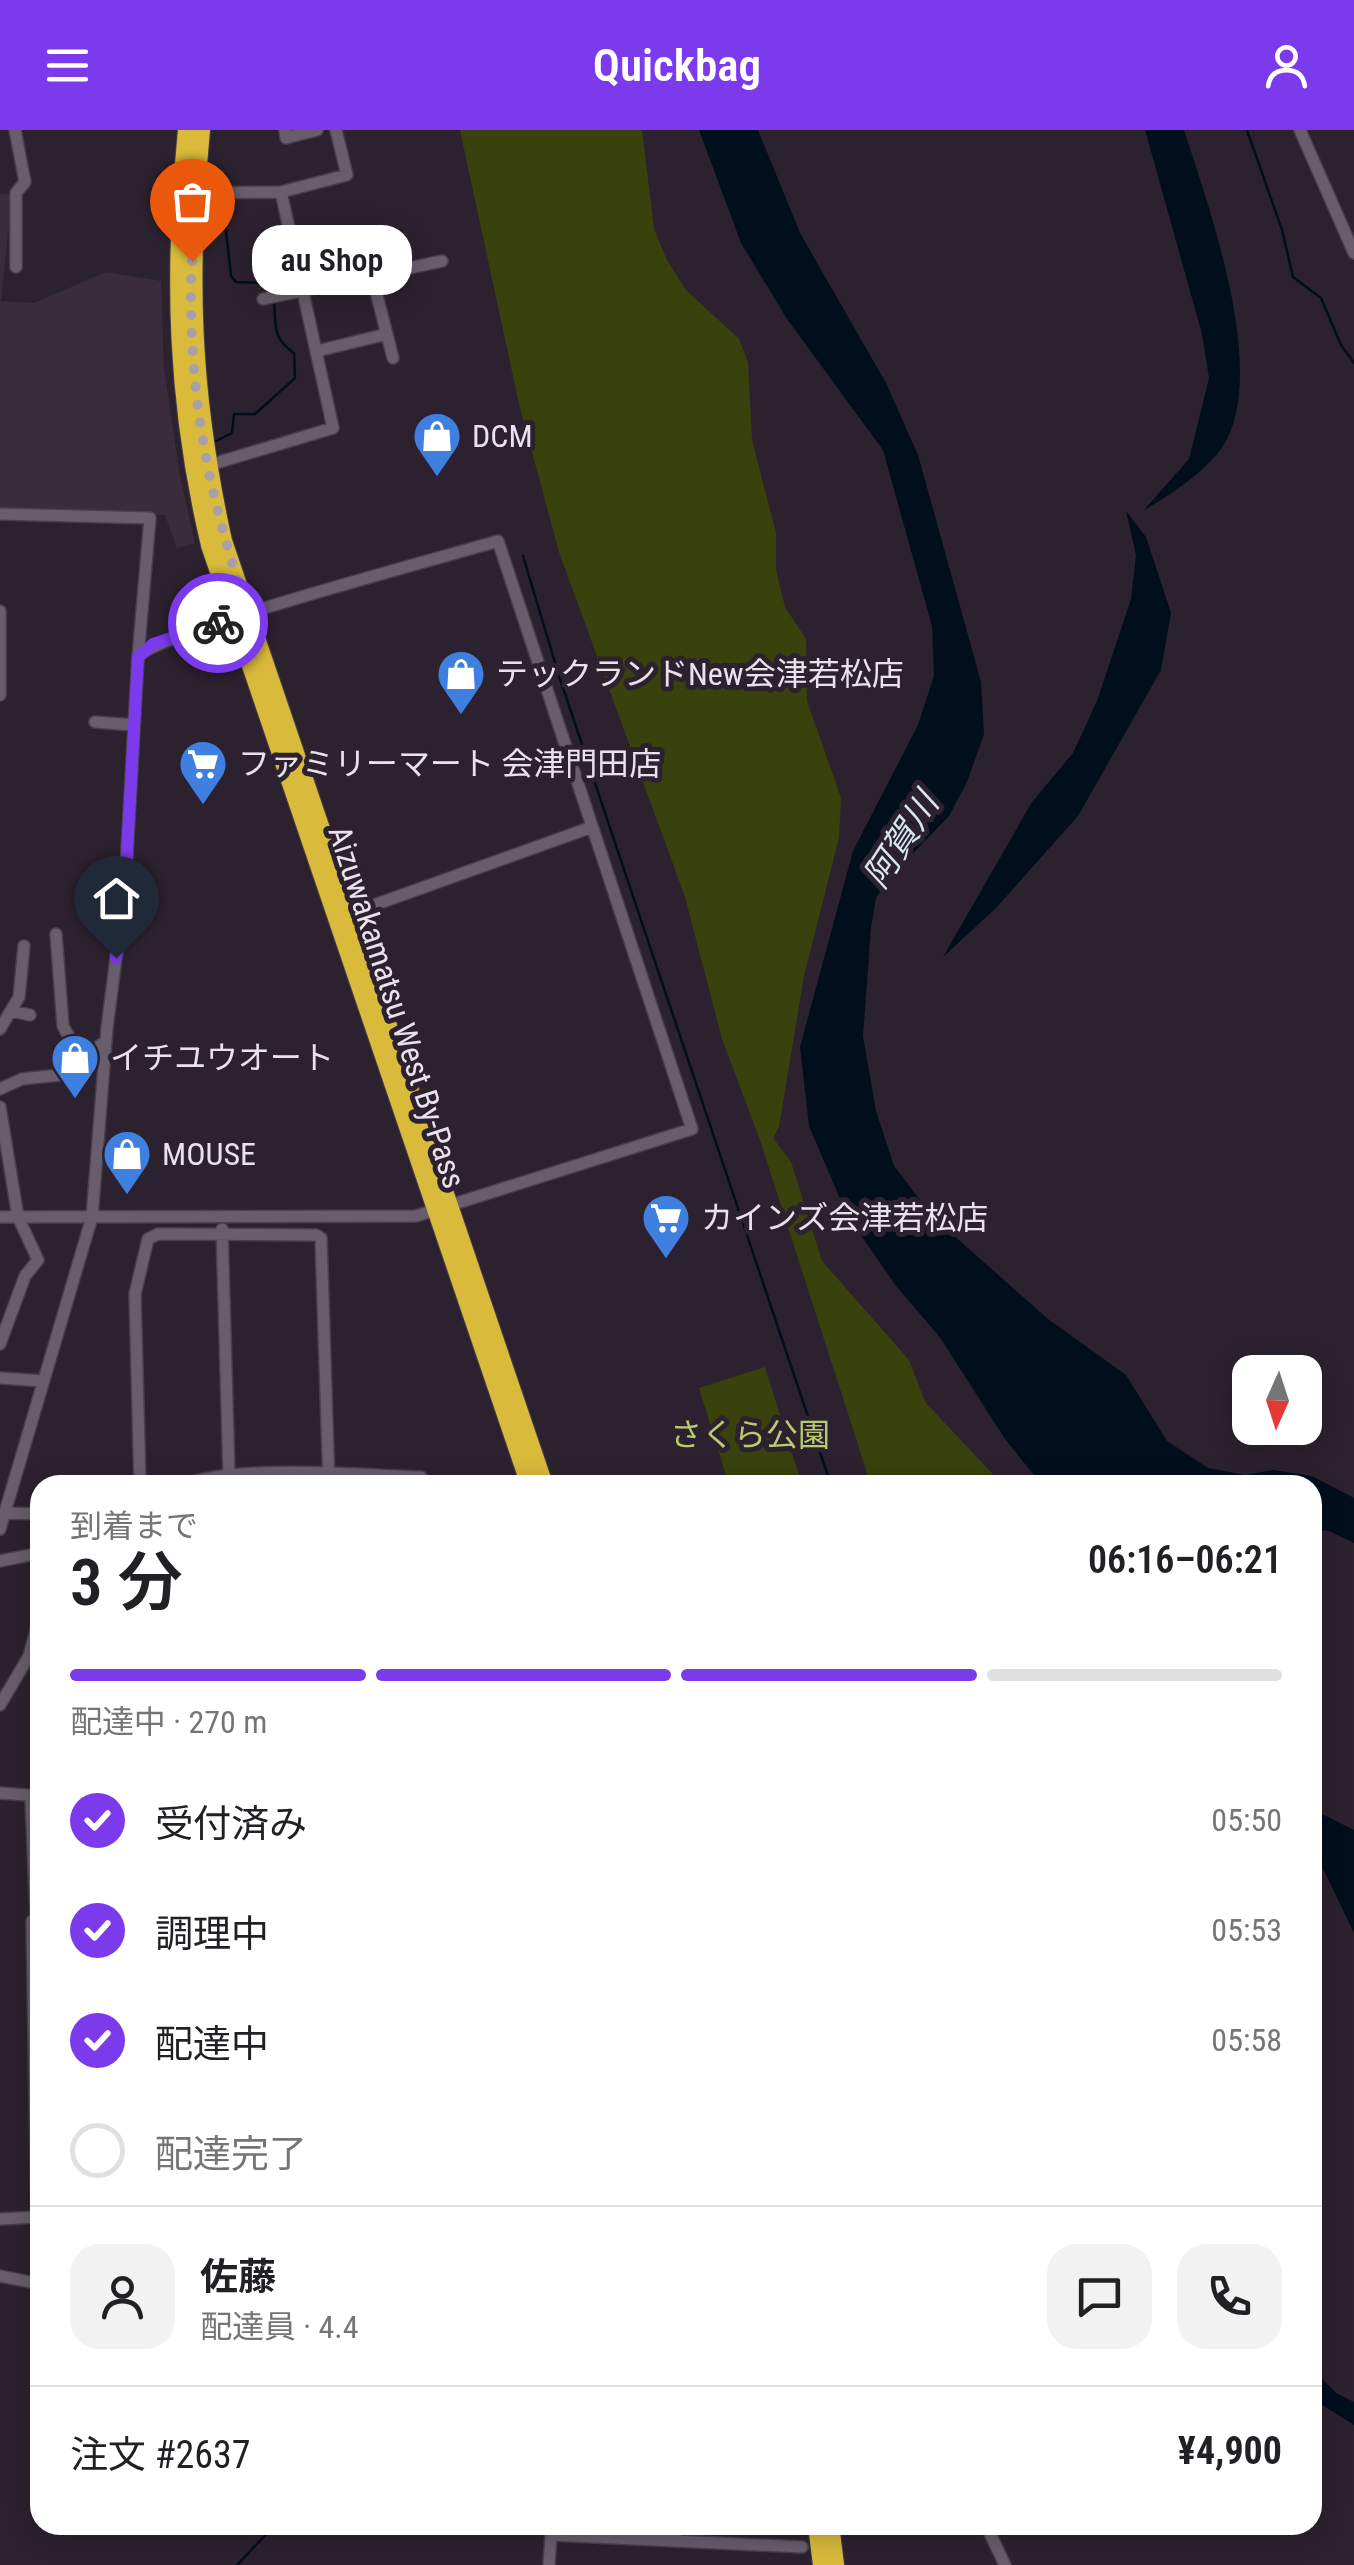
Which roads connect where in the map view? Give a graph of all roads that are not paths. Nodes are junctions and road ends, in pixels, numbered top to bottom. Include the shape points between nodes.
1 (15, 130) edge
2 (187, 130) edge
3 (202, 130) edge
4 (285, 130) edge
5 (317, 130) edge
6 (336, 130) edge
7 (1300, 130) edge
8 (17, 144) junction
9 (0, 146) edge
10 (281, 192) junction
11 (189, 193) junction
12 (1354, 253) edge
13 (442, 261) dead end
14 (16, 267) dead end
15 (372, 276) junction
16 (304, 290) junction
17 (270, 298) dead end
18 (387, 334) junction
19 (316, 350) junction
20 (393, 358) dead end
21 (199, 468) junction
22 (0, 514) edge
23 (0, 611) edge
24 (241, 616) junction
25 (1, 651) edge
26 (138, 657) junction
27 (0, 695) edge
28 (94, 722) dead end
29 (133, 725) junction
30 (592, 827) junction
31 (349, 914) junction
32 (56, 934) dead end
33 (24, 946) dead end
34 (10, 1011) junction
35 (30, 1015) dead end
36 (1, 1025) edge
37 (106, 1041) junction
38 (81, 1058) junction
39 (0, 1089) edge
40 (0, 1106) edge
41 (441, 1210) junction
42 (0, 1216) edge
43 (18, 1217) junction
44 (92, 1217) junction
45 (221, 1218) junction
46 (222, 1236) junction
47 (0, 1344) edge
48 (0, 1378) edge
49 (44, 1381) junction
50 (140, 1475) edge
51 (229, 1475) edge
52 (330, 1475) edge
53 (527, 1475) edge
54 (540, 1475) edge
55 (5, 1513) junction
56 (30, 1514) edge
57 (0, 1529) edge
58 (30, 1555) edge
59 (0, 1560) edge
60 (30, 1662) edge
61 (0, 1704) edge
62 (0, 1793) edge
63 (30, 1796) edge
64 (30, 2217) edge
65 (0, 2219) edge
66 (0, 2276) edge
67 (30, 2282) edge
68 (675, 2535) edge
69 (818, 2535) edge
70 (831, 2535) edge
71 (991, 2535) edge
72 (676, 2540) junction
73 (802, 2547) dead end
74 (549, 2565) edge
75 (822, 2565) edge
76 (835, 2565) edge
77 (1005, 2565) edge

1 - 8 street
2 - 11 highway, Aizuwakamatsu West By-Pass
3 - 11 highway, Aizuwakamatsu West By-Pass
4 - 5 street via 286,138
6 - 10 street via 348,176
7 - 12 street
8 - 9 street
8 - 14 street via 24,182 16,194
10 - 11 street
10 - 16 street
11 - 21 highway, Aizuwakamatsu West By-Pass via 177,334
13 - 15 street
15 - 16 street
15 - 18 street
16 - 17 street
16 - 19 street
18 - 19 street
18 - 20 street
19 - 21 street via 333,428
21 - 24 highway, Aizuwakamatsu West By-Pass
22 - 26 street via 150,518
23 - 25 street
24 - 26 street via 153,644
24 - 30 street via 498,541
24 - 31 highway, Aizuwakamatsu West By-Pass
24 - 41 highway, Aizuwakamatsu West By-Pass
25 - 27 street
26 - 29 street
28 - 29 street
29 - 37 street via 125,888
30 - 31 street
30 - 41 street via 692,1128
31 - 41 highway, Aizuwakamatsu West By-Pass
32 - 38 street via 63,1026
33 - 34 street via 19,997
34 - 35 street
34 - 36 street
37 - 38 street
37 - 44 street
38 - 39 street via 60,1075
40 - 43 street
41 - 45 street
41 - 53 highway, Aizuwakamatsu West By-Pass
41 - 54 highway, Aizuwakamatsu West By-Pass
42 - 43 street
43 - 44 street
43 - 47 street via 38,1264 25,1276
44 - 45 street
44 - 49 street
45 - 46 street
46 - 50 street via 158,1234 148,1239 140,1260 134,1322
46 - 51 street
46 - 52 street via 321,1238
48 - 49 street
49 - 55 street
55 - 56 street
55 - 57 street
58 - 59 street
60 - 61 street
62 - 63 street
64 - 65 street
66 - 67 street
68 - 72 street
69 - 75 highway
70 - 76 highway
71 - 77 street
72 - 73 street
72 - 74 street via 550,2536

